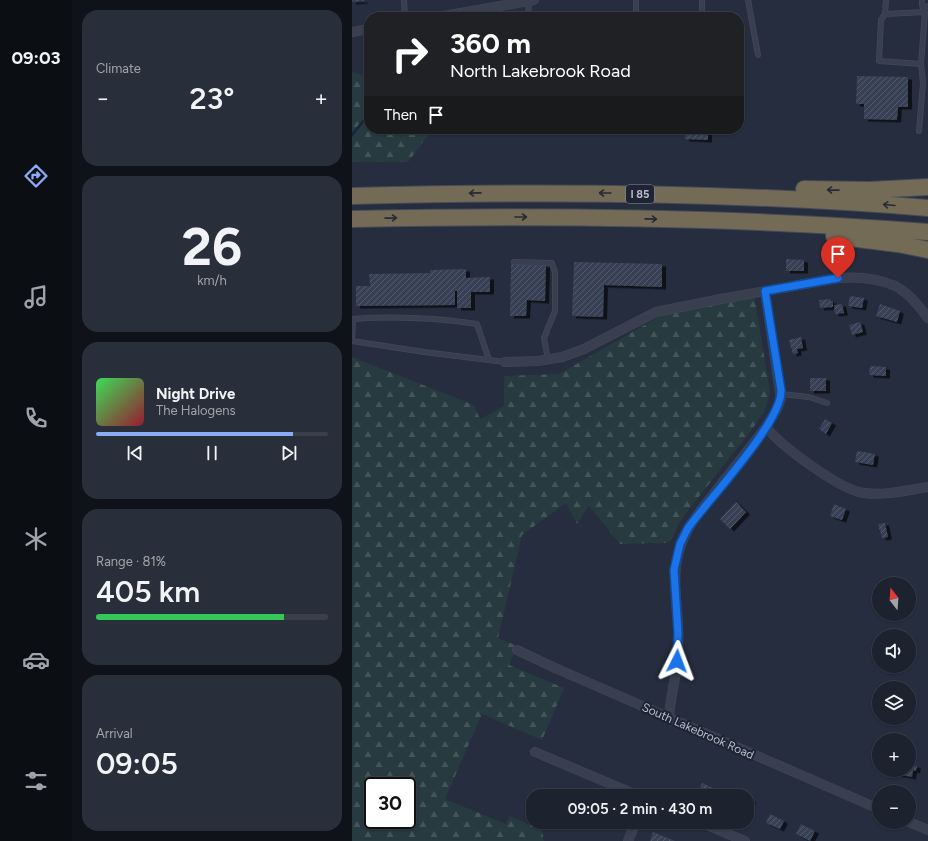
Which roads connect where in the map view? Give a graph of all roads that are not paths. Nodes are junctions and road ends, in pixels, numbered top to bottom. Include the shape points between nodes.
1 (404, 0) edge
2 (531, 0) edge
3 (636, 0) edge
4 (702, 0) edge
5 (748, 0) edge
6 (886, 0) edge
7 (922, 0) edge
8 (928, 6) edge
9 (405, 12) edge
10 (465, 12) edge
11 (529, 12) edge
12 (636, 12) edge
13 (702, 12) edge
14 (924, 12) junction
15 (886, 14) junction
16 (364, 30) edge
17 (352, 32) edge
18 (758, 55) dead end
19 (920, 64) junction
20 (919, 131) dead end
21 (928, 188) edge
22 (624, 193) junction
23 (352, 196) edge
24 (928, 208) edge
25 (352, 219) edge
26 (758, 222) junction
27 (928, 232) edge
28 (928, 250) edge
29 (514, 262) dead end
30 (765, 291) junction
31 (928, 318) edge
32 (352, 340) edge
33 (489, 360) junction
34 (548, 360) junction
35 (505, 362) joint
36 (781, 394) junction
37 (827, 403) dead end
38 (766, 427) junction
39 (928, 487) edge
40 (517, 650) dead end
41 (669, 718) junction
42 (535, 752) dead end
43 (622, 789) edge
44 (872, 806) edge
45 (916, 825) edge
46 (633, 829) edge
47 (717, 829) edge
48 (928, 830) edge
49 (628, 841) edge
50 (745, 841) edge

1 - 9 lane
2 - 10 street
2 - 11 lane
3 - 12 lane
4 - 13 lane
5 - 18 lane
6 - 15 lane
7 - 14 lane
8 - 14 lane
14 - 15 lane
14 - 19 lane
15 - 19 lane via 881,20 879,61
16 - 17 street
19 - 20 lane via 923,83
21 -> 22 highway via 869,190 723,186
22 -> 23 highway, I 85
24 -> 22 highway, I 85 via 858,202
25 -> 26 highway, I 85 via 553,217
26 - 27 highway, I 85
26 - 28 highway
29 - 34 lane via 552,264 555,272 555,311 544,338
30 - 31 street via 838,278 860,278 896,286 907,293
30 - 34 street via 656,312 584,349
30 - 36 street
32 - 33 lane
32 - 33 lane via 353,319 379,317 450,320 477,324
33 - 35 lane
34 - 35 street
36 - 37 lane via 809,397
36 - 38 street via 777,409
38 - 39 street via 772,435 808,462 856,491 868,493
38 - 41 street via 697,515 680,544 674,578 678,653
40 - 41 street, South Lakebrook Road
41 - 44 street, South Lakebrook Road
42 - 43 street
45 - 48 street
46 - 49 street
47 - 50 street

